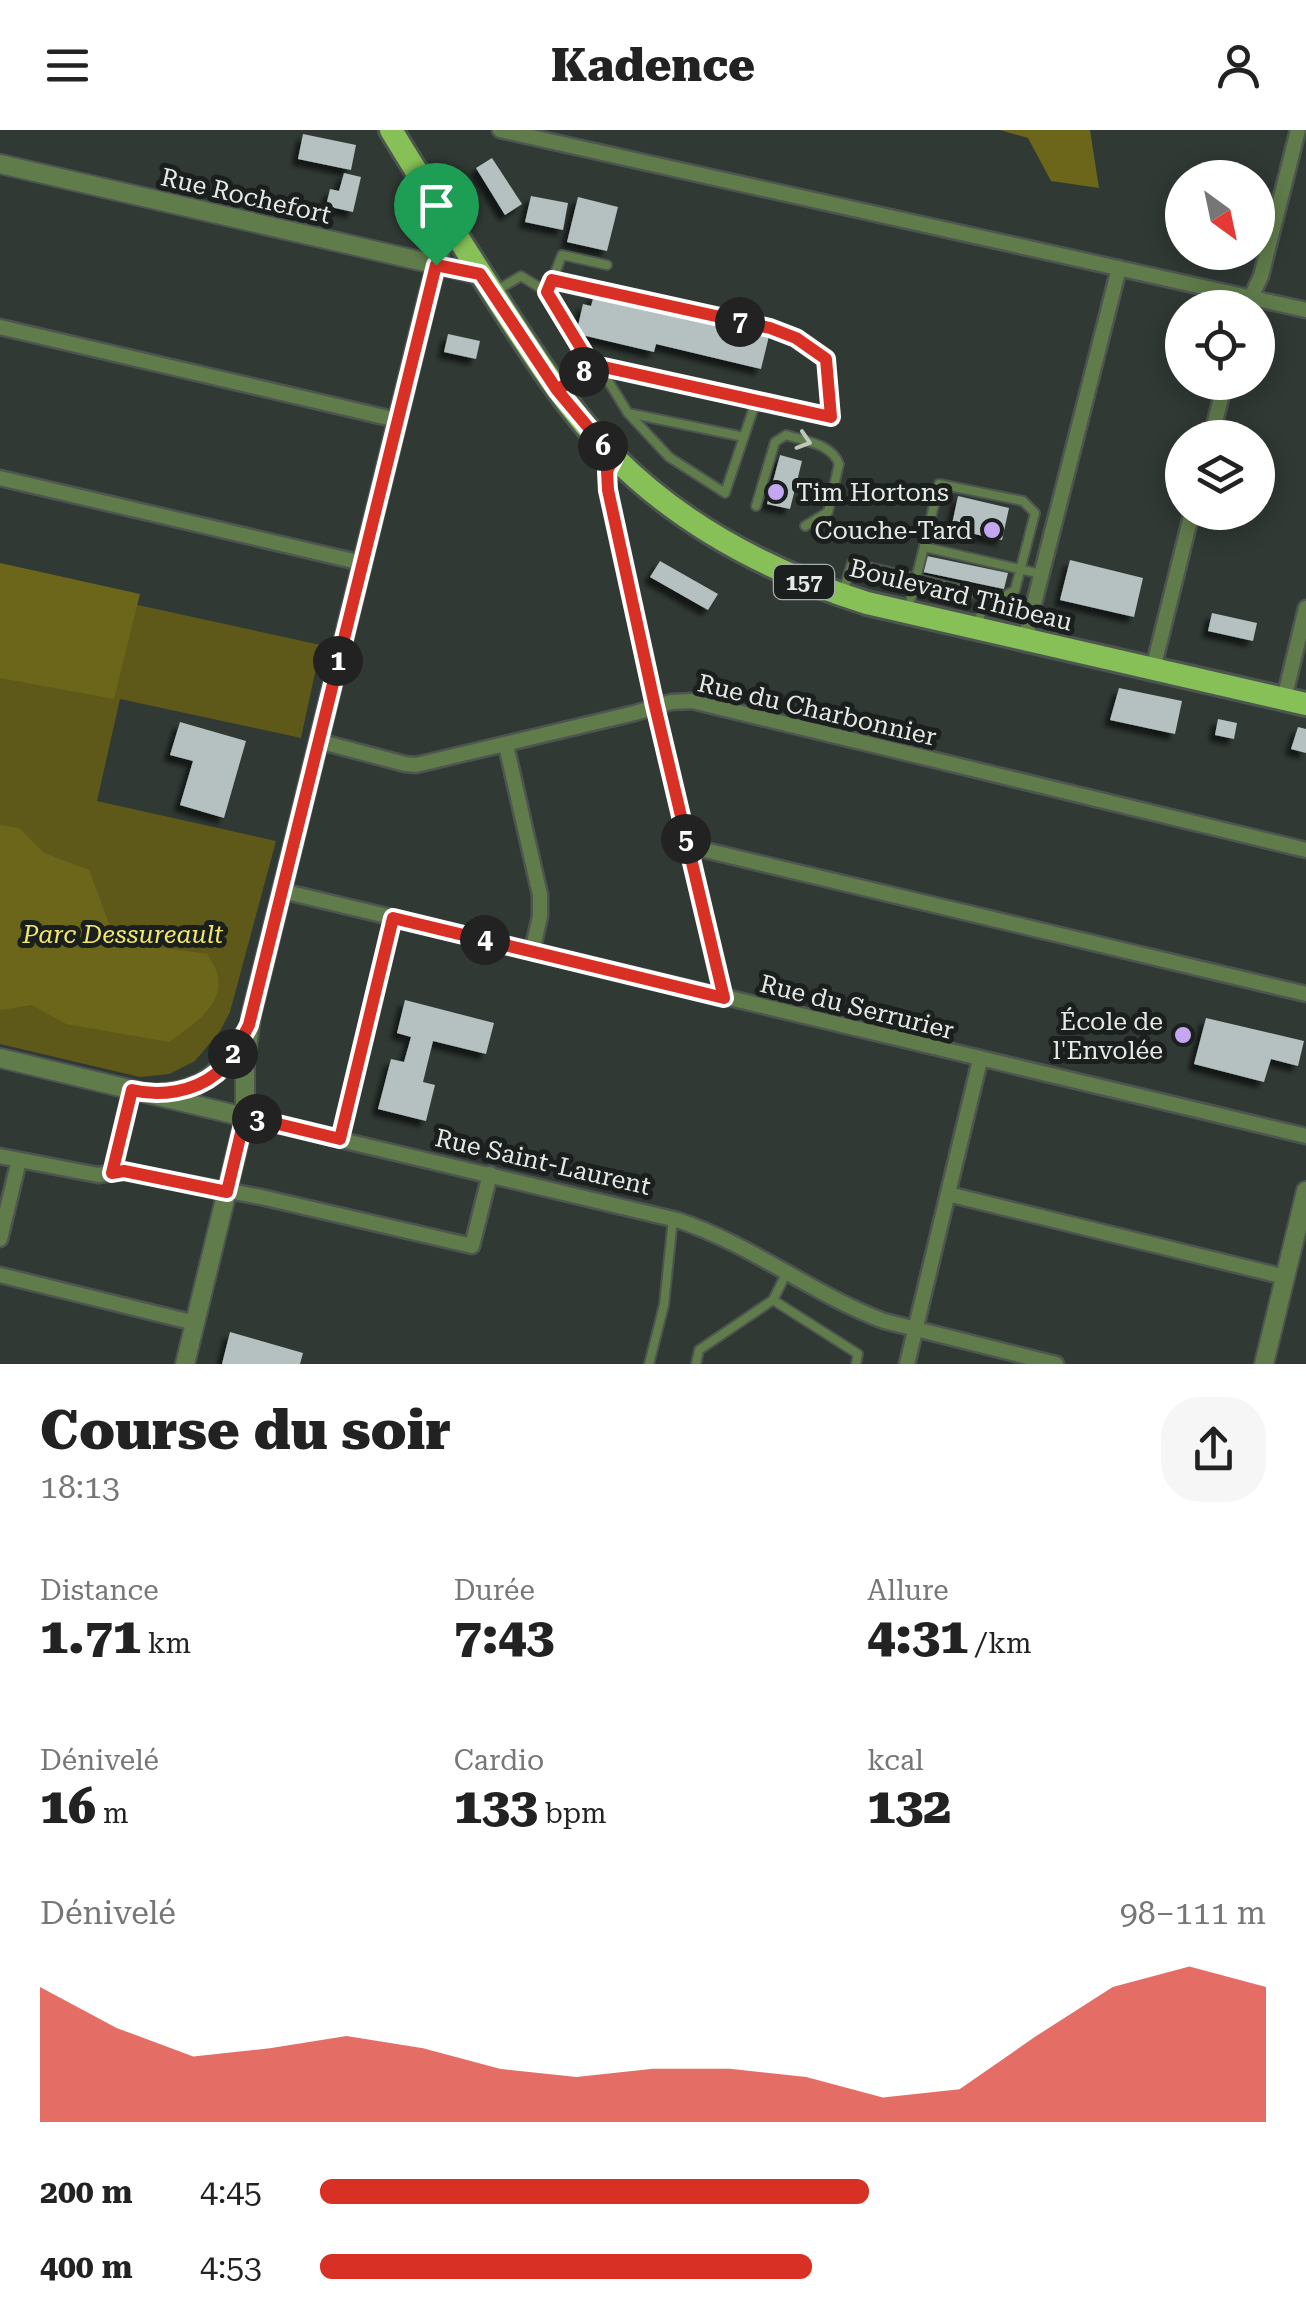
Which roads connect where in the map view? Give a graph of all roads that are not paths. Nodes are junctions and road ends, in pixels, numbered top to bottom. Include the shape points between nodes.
1 (391, 130) edge
2 (500, 130) edge
3 (1298, 130) edge
4 (0, 164) edge
5 (448, 224) junction
6 (436, 265) junction
7 (608, 265) dead end
8 (1118, 268) junction
9 (552, 280) junction
10 (487, 284) junction
11 (1200, 290) edge
12 (1254, 290) edge
13 (547, 292) junction
14 (1275, 306) edge
15 (1306, 310) edge
16 (0, 327) edge
17 (596, 367) junction
18 (557, 390) junction
19 (756, 400) junction
20 (628, 412) junction
21 (397, 420) junction
22 (744, 437) junction
23 (614, 458) junction
24 (0, 478) edge
25 (756, 506) dead end
26 (805, 526) dead end
27 (1188, 530) edge
28 (924, 547) junction
29 (362, 563) junction
30 (1020, 569) junction
31 (1041, 574) junction
32 (915, 580) junction
33 (842, 595) junction
34 (986, 596) junction
35 (1306, 608) edge
36 (907, 613) junction
37 (977, 629) junction
38 (1024, 640) junction
39 (1153, 669) junction
40 (1295, 702) edge
41 (655, 706) junction
42 (318, 741) junction
43 (506, 745) junction
44 (688, 846) junction
45 (1306, 850) edge
46 (282, 891) junction
47 (393, 918) junction
48 (532, 952) junction
49 (1306, 994) edge
50 (724, 998) junction
51 (249, 1025) junction
52 (0, 1058) edge
53 (980, 1060) junction
54 (139, 1092) junction
55 (245, 1116) junction
56 (1306, 1136) edge
57 (340, 1139) junction
58 (0, 1156) edge
59 (18, 1160) junction
60 (112, 1173) junction
61 (490, 1174) junction
62 (1306, 1191) edge
63 (227, 1192) junction
64 (948, 1194) junction
65 (673, 1218) junction
66 (0, 1239) edge
67 (787, 1272) junction
68 (0, 1274) edge
69 (1285, 1277) junction
70 (773, 1300) junction
71 (195, 1323) junction
72 (915, 1330) junction
73 (186, 1364) edge
74 (650, 1364) edge
75 (696, 1364) edge
76 (856, 1364) edge
77 (907, 1364) edge
78 (1056, 1364) edge
79 (1264, 1364) edge

1 - 5 main road, Boulevard Thibeau / 157
2 - 8 street
3 - 12 street
4 - 6 street, Rue Rochefort
5 - 6 street
5 - 10 main road, Boulevard Thibeau / 157
6 - 10 street, Rue Rochefort
6 - 21 street
7 - 9 lane via 562,255
8 - 11 street
8 - 31 street
9 - 13 lane
9 - 19 lane via 770,328 826,359 831,417
10 - 13 lane via 520,276
10 - 18 main road, Boulevard Thibeau / 157
13 - 17 lane
14 - 15 street
16 - 21 street
17 - 18 lane
17 - 19 lane
17 - 20 lane
18 - 23 main road, Boulevard Thibeau / 157
19 - 22 lane
20 - 22 lane
20 - 22 lane via 670,457 725,493
21 - 29 street
23 - 33 main road, Boulevard Thibeau / 157 via 726,542
23 - 41 street via 608,490
24 - 29 street
25 -> 26 lane via 775,442 786,436 829,449 839,464 828,512
27 - 39 street
28 - 30 lane
28 - 30 lane via 939,484 1023,501 1035,513
28 - 32 lane
29 - 42 street
30 - 31 lane
30 - 34 lane via 1015,590 1000,599
31 - 38 street
32 - 33 lane via 852,564
32 - 34 lane
32 - 36 lane
33 - 36 main road, Boulevard Thibeau / 157
34 - 37 lane
35 - 40 street
36 - 37 main road, Boulevard Thibeau / 157
37 - 38 main road, Boulevard Thibeau / 157
38 - 39 main road, Boulevard Thibeau / 157
39 - 40 main road, Boulevard Thibeau / 157
41 - 43 street, Rue du Charbonnier
41 - 44 street
41 - 45 street, Rue du Charbonnier via 692,701
42 - 43 street, Rue du Charbonnier via 410,765
42 - 46 street
43 - 48 street via 540,894
44 - 49 street
44 - 50 street
46 - 47 street, Rue du Serrurier
46 - 51 street
47 - 48 street, Rue du Serrurier
47 - 57 street
48 - 50 street, Rue du Serrurier
50 - 53 street, Rue du Serrurier
51 - 54 street via 212,1076 182,1090
51 - 55 street
52 - 54 street, Rue Saint-Laurent
53 - 56 street, Rue du Serrurier
53 - 64 street
54 - 55 street, Rue Saint-Laurent
54 - 60 street
55 - 57 street, Rue Saint-Laurent
55 - 63 street
57 - 61 street, Rue Saint-Laurent
58 - 59 street
59 - 60 street
59 - 66 street
60 - 63 street
61 - 63 street via 472,1246
61 - 65 street, Rue Saint-Laurent
62 - 69 street
63 - 71 street
64 - 69 street
64 - 72 street
65 - 67 street, Rue Saint-Laurent
65 - 74 lane
67 - 70 lane
67 - 72 street, Rue Saint-Laurent via 873,1317
68 - 71 street
69 - 79 street
70 - 75 lane via 699,1350
70 - 76 lane via 858,1354
71 - 73 street
72 - 77 street
72 - 78 street, Rue Saint-Laurent

